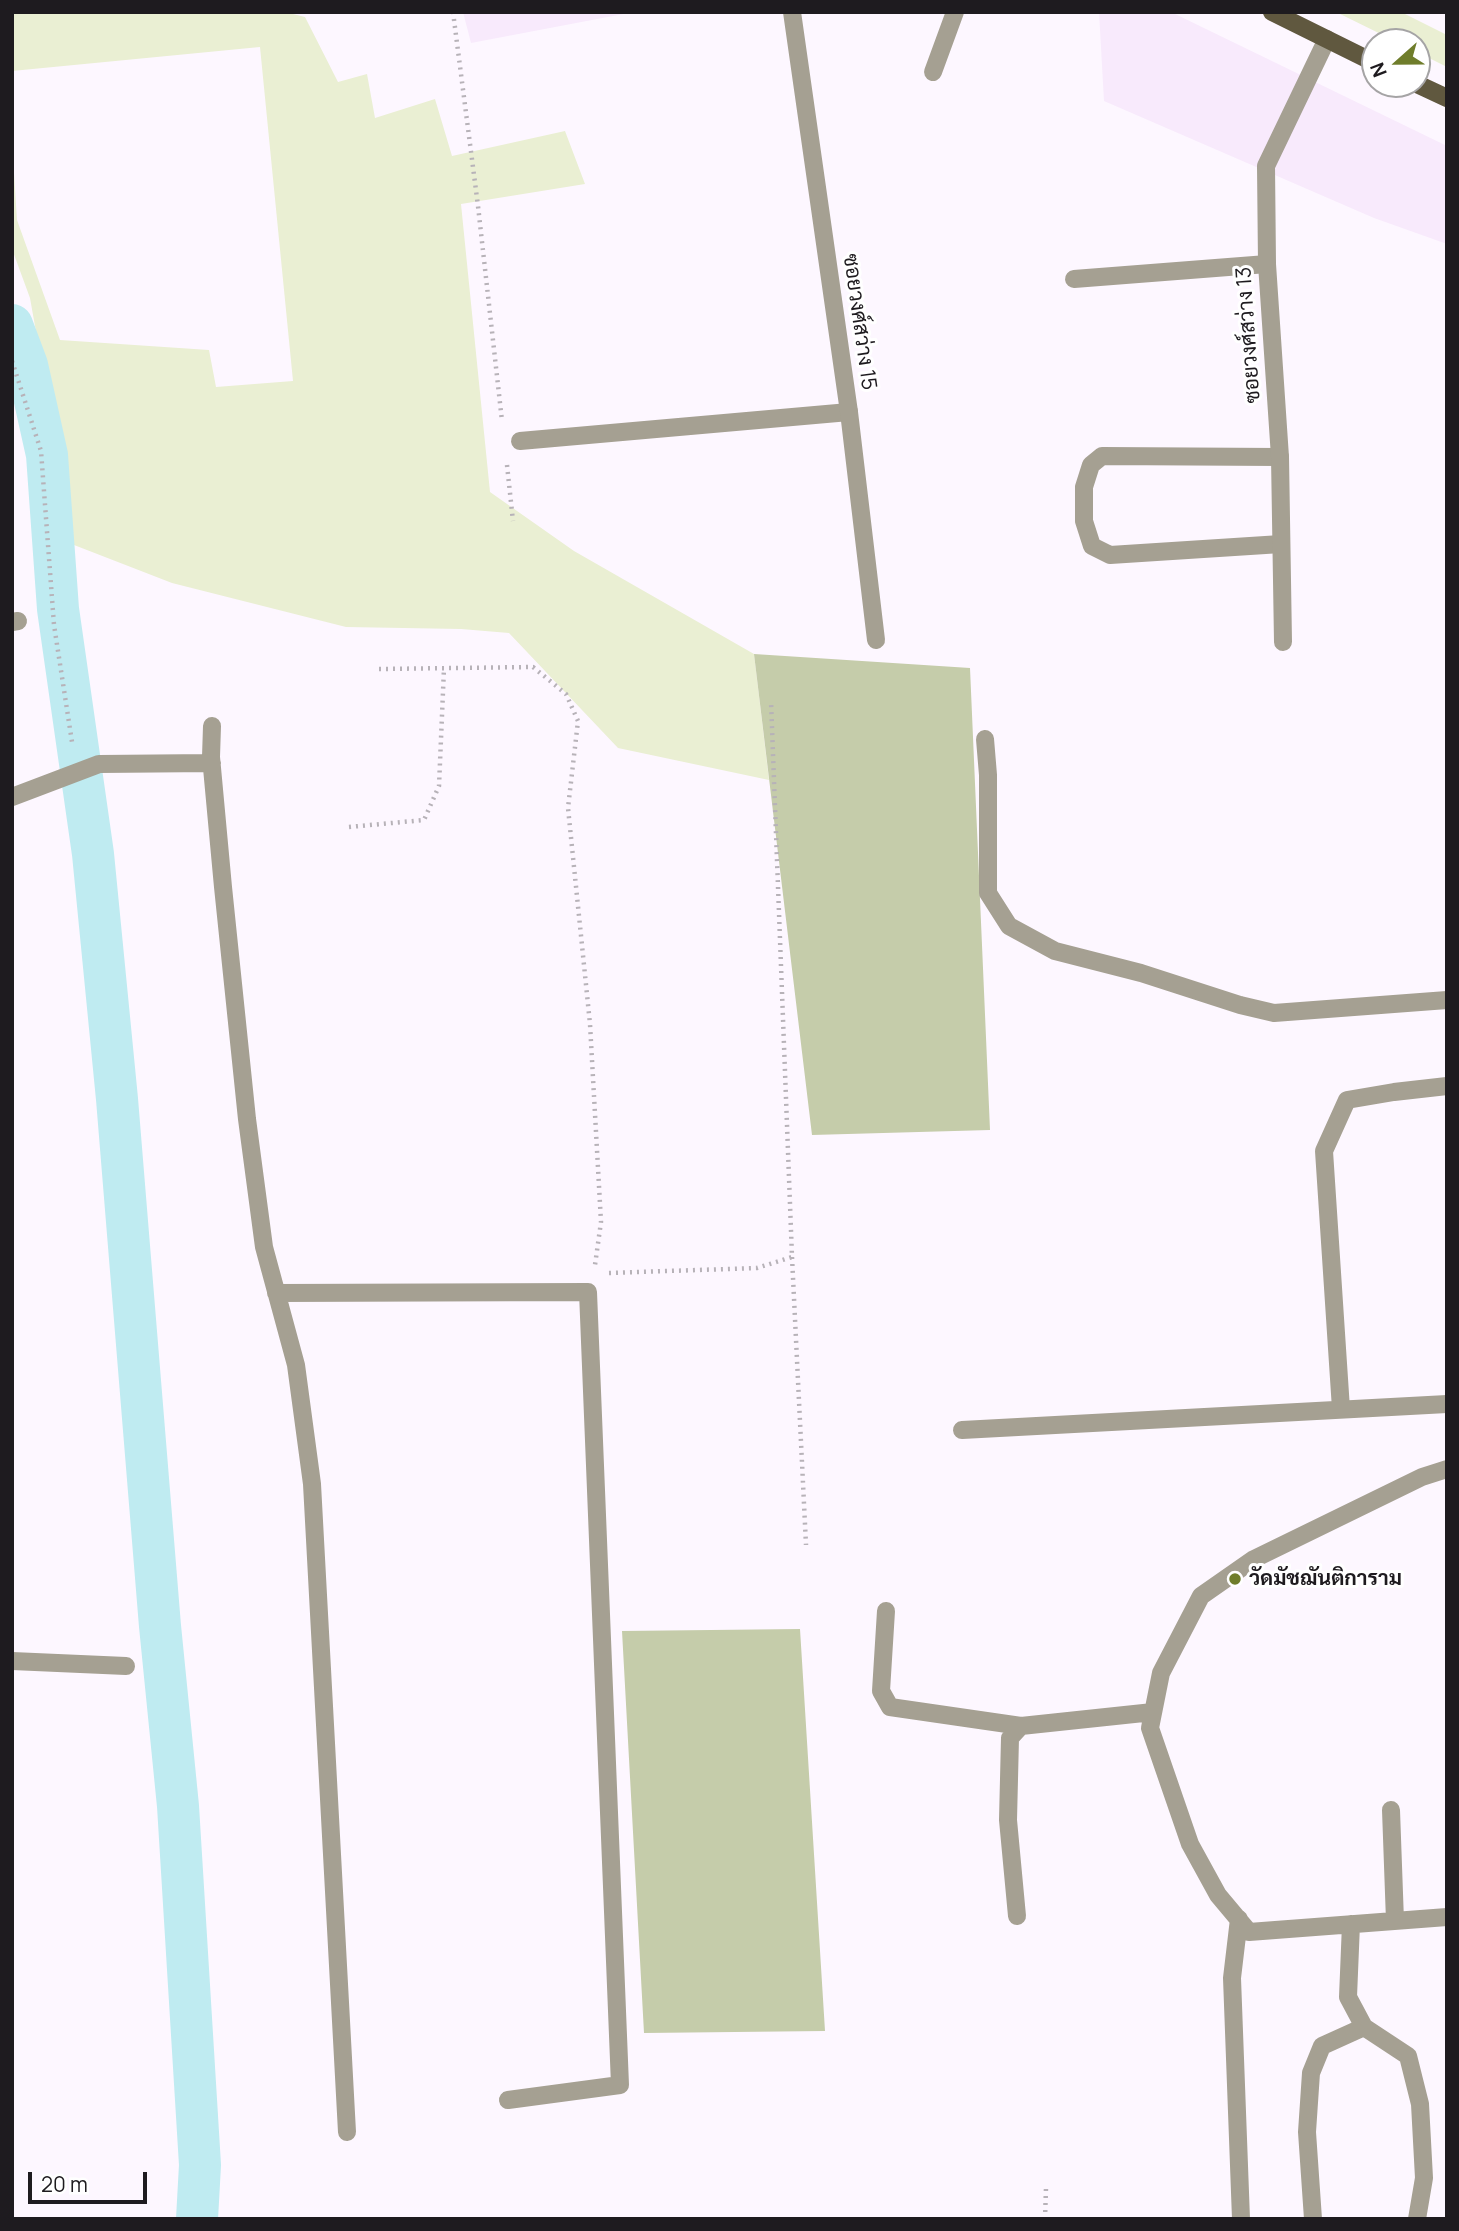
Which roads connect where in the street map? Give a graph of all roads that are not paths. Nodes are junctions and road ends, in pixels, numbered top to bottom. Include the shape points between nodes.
1 (792, 12) edge
2 (955, 12) edge
3 (1272, 12) edge
4 (1327, 39) junction
5 (1361, 56) edge
6 (933, 72) dead end
7 (1431, 91) edge
8 (1447, 98) edge
9 (1267, 264) junction
10 (1074, 279) dead end
11 (849, 412) junction
12 (512, 447) road end
13 (1280, 457) junction
14 (1281, 544) junction
15 (876, 640) dead end
16 (1283, 642) dead end
17 (212, 726) dead end
18 (985, 739) dead end
19 (212, 764) junction
20 (12, 797) edge
21 (1447, 1000) edge
22 (1447, 1086) edge
23 (276, 1293) junction
24 (1447, 1404) edge
25 (1341, 1409) junction
26 (962, 1430) dead end
27 (1447, 1469) edge
28 (886, 1611) dead end
29 (12, 1661) edge
30 (126, 1666) dead end
31 (1153, 1712) junction
32 (1021, 1727) junction
33 (1391, 1810) dead end
34 (1017, 1916) dead end
35 (1447, 1917) edge
36 (1238, 1919) junction
37 (1395, 1921) junction
38 (1351, 1924) junction
39 (1364, 2027) junction
40 (508, 2100) dead end
41 (347, 2132) dead end
42 (1241, 2219) edge
43 (1313, 2219) edge
44 (1417, 2219) edge

1 - 11 street, ซอยวงศ์สว่าง 15
2 - 6 street
3 - 4 main road
4 - 5 main road
4 - 9 street, ซอยวงศ์สว่าง 13 via 1266,166
7 - 8 main road
9 - 10 street
9 - 13 street, ซอยวงศ์สว่าง 13
11 - 12 street
11 - 15 street, ซอยวงศ์สว่าง 15
13 - 14 street, ซอยวงศ์สว่าง 13
13 - 14 street via 1102,456 1091,465 1084,487 1084,521 1092,546 1110,555
14 - 16 street, ซอยวงศ์สว่าง 13
17 - 19 street
18 - 21 street via 988,893 1009,926 1055,951 1274,1013
19 - 20 street via 99,764
19 - 23 street via 247,1119 264,1247
22 - 25 street via 1347,1100 1324,1151
23 - 40 street via 588,1292 620,2085
23 - 41 street via 296,1365 312,1484
24 - 25 street
25 - 26 street
27 - 31 street via 1254,1559 1201,1595 1161,1673
28 - 32 street via 881,1691 890,1707
29 - 30 street
31 - 32 street
31 - 36 street via 1150,1728 1190,1844 1218,1895
32 - 34 street via 1010,1738 1008,1819
33 - 37 street
35 - 37 street
36 - 38 street via 1249,1932
36 - 42 street via 1232,1978
37 - 38 street
38 - 39 street via 1348,1997
39 - 43 street via 1322,2046 1311,2073 1307,2132
39 - 44 street via 1408,2056 1420,2104 1424,2178

